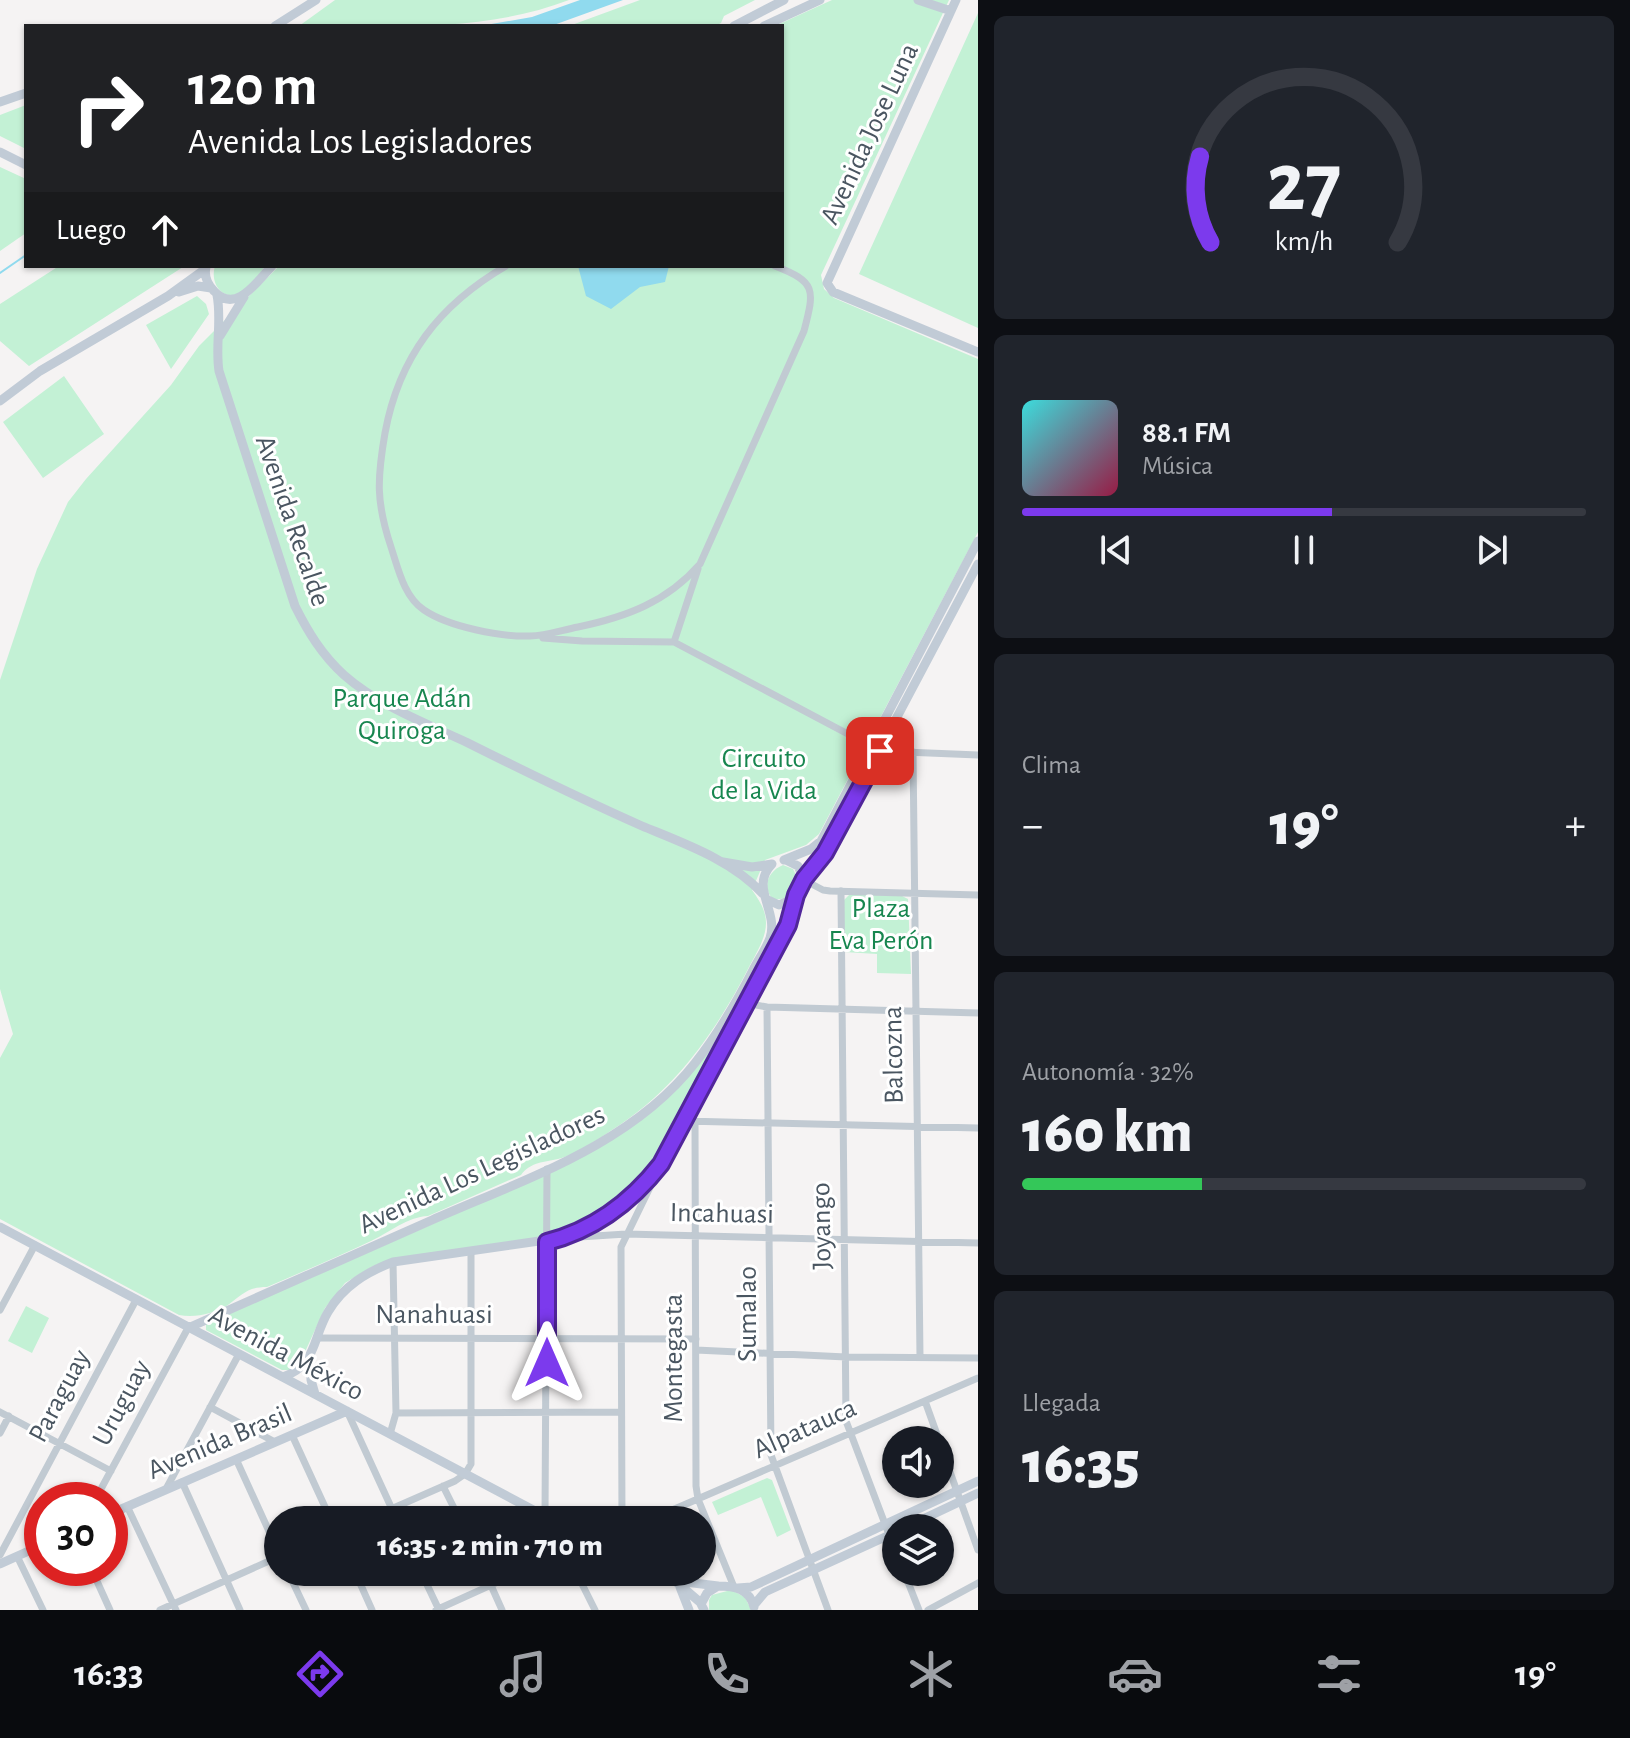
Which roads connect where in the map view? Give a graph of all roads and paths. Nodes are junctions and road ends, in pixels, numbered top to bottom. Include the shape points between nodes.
1 (316, 0) edge
2 (784, 0) edge
3 (820, 0) edge
4 (918, 0) edge
5 (956, 0) edge
6 (951, 11) junction
7 (278, 24) edge
8 (738, 24) edge
9 (768, 24) edge
10 (24, 94) edge
11 (0, 102) edge
12 (0, 152) edge
13 (24, 164) edge
14 (204, 268) edge
15 (269, 268) edge
16 (503, 268) edge
17 (780, 268) edge
18 (214, 291) junction
19 (246, 294) junction
20 (168, 296) junction
21 (218, 339) junction
22 (978, 352) edge
23 (0, 401) edge
24 (978, 541) edge
25 (700, 564) junction
26 (978, 564) edge
27 (975, 575) edge
28 (529, 637) junction
29 (674, 642) junction
30 (875, 748) junction
31 (913, 752) junction
32 (978, 755) edge
33 (716, 860) junction
34 (784, 860) junction
35 (772, 864) junction
36 (804, 880) junction
37 (841, 891) junction
38 (913, 893) junction
39 (796, 895) junction
40 (978, 895) edge
41 (765, 897) junction
42 (742, 1002) junction
43 (767, 1007) junction
44 (842, 1009) junction
45 (916, 1011) junction
46 (978, 1013) edge
47 (690, 1121) junction
48 (768, 1123) junction
49 (843, 1125) junction
50 (917, 1126) junction
51 (978, 1128) edge
52 (661, 1164) junction
53 (547, 1169) junction
54 (0, 1227) edge
55 (626, 1234) junction
56 (695, 1236) junction
57 (560, 1238) junction
58 (769, 1238) junction
59 (845, 1239) junction
60 (919, 1241) junction
61 (547, 1242) junction
62 (978, 1243) edge
63 (35, 1245) junction
64 (471, 1252) junction
65 (393, 1262) junction
66 (136, 1300) junction
67 (0, 1310) edge
68 (188, 1328) junction
69 (395, 1337) junction
70 (472, 1337) junction
71 (317, 1338) junction
72 (547, 1338) junction
73 (621, 1339) junction
74 (696, 1339) junction
75 (696, 1350) junction
76 (239, 1354) junction
77 (770, 1354) junction
78 (310, 1357) junction
79 (846, 1357) junction
80 (920, 1357) junction
81 (978, 1358) edge
82 (283, 1377) junction
83 (978, 1378) edge
84 (315, 1394) junction
85 (925, 1401) junction
86 (210, 1407) junction
87 (347, 1411) junction
88 (0, 1412) edge
89 (547, 1412) junction
90 (621, 1412) junction
91 (396, 1413) junction
92 (472, 1413) junction
93 (9, 1416) junction
94 (934, 1426) edge
95 (0, 1433) edge
96 (390, 1434) junction
97 (849, 1434) junction
98 (292, 1435) junction
99 (275, 1442) junction
100 (59, 1443) junction
101 (236, 1459) junction
102 (773, 1467) junction
103 (111, 1471) junction
104 (465, 1474) junction
105 (978, 1481) edge
106 (105, 1482) edge
107 (182, 1482) junction
108 (954, 1483) edge
109 (443, 1486) junction
110 (166, 1489) junction
111 (957, 1491) junction
112 (978, 1493) edge
113 (698, 1499) junction
114 (960, 1502) junction
115 (128, 1506) edge
116 (325, 1506) edge
117 (391, 1506) edge
118 (399, 1506) edge
119 (453, 1506) edge
120 (525, 1506) edge
121 (548, 1506) edge
122 (622, 1506) edge
123 (682, 1506) edge
124 (128, 1508) edge
125 (908, 1514) edge
126 (934, 1514) edge
127 (264, 1520) edge
128 (882, 1520) edge
129 (882, 1526) edge
130 (882, 1537) edge
131 (978, 1550) edge
132 (24, 1553) edge
133 (0, 1555) edge
134 (17, 1556) junction
135 (264, 1563) edge
136 (0, 1564) edge
137 (811, 1565) junction
138 (226, 1581) junction
139 (978, 1583) edge
140 (99, 1586) edge
141 (295, 1586) edge
142 (361, 1586) edge
143 (427, 1586) edge
144 (489, 1586) edge
145 (491, 1586) edge
146 (583, 1586) edge
147 (678, 1586) edge
148 (680, 1586) edge
149 (718, 1586) joint
150 (910, 1586) edge
151 (736, 1588) junction
152 (175, 1607) edge
153 (701, 1607) edge
154 (755, 1608) edge
155 (43, 1610) edge
156 (110, 1610) edge
157 (160, 1610) edge
158 (240, 1610) edge
159 (306, 1610) edge
160 (372, 1610) edge
161 (438, 1610) edge
162 (502, 1610) edge
163 (595, 1610) edge
164 (689, 1610) edge
165 (828, 1610) edge
166 (919, 1610) edge
167 (928, 1610) edge

1 - 7 main road
2 - 8 main road
3 - 9 main road
4 - 6 main road
5 - 6 main road, Avenida Jose Luna
6 - 22 main road, Avenida Jose Luna via 827,279 833,292
10 - 11 main road
12 - 13 main road
14 - 18 main road, Avenida Recalde
14 - 20 main road
15 - 19 main road
16 - 28 street via 446,311 413,353 388,418 377,492 399,571 416,603 469,628
17 - 25 street via 801,276 810,292 804,331
18 - 19 main road via 230,299
18 - 20 main road via 193,287
18 - 21 main road, Avenida Recalde via 220,308
19 - 21 main road
20 - 23 main road via 40,371
21 - 33 main road, Avenida Recalde via 219,371 295,606 326,657 386,703
24 - 30 main road
25 - 28 street via 682,584 643,607 595,624
25 - 29 street
26 - 27 main road
27 - 30 main road
28 - 29 street
29 - 30 street
30 - 31 street
30 - 34 main road via 821,841
30 - 36 main road via 825,853
31 - 32 street
31 - 38 street, Balcozna
33 - 35 main road, Avenida Recalde via 752,867
33 - 41 main road, Avenida Recalde
34 - 35 main road
34 - 36 main road via 795,864
35 - 41 main road via 763,878
36 - 37 street via 823,890
36 - 39 main road
37 - 38 street
37 - 44 street, Joyango
38 - 40 street
38 - 45 street, Balcozna
39 - 41 main road via 782,905
39 - 42 main road, Avenida Los Legisladores via 788,925
41 - 42 main road, Avenida Los Legisladores via 770,938
42 - 43 street
42 - 47 main road, Avenida Los Legisladores
42 - 53 main road, Avenida Los Legisladores via 693,1067 653,1107
43 - 44 street
43 - 48 street, Sumalao
44 - 45 street
44 - 49 street, Joyango
45 - 46 street
45 - 50 street, Balcozna
47 - 48 street
47 - 52 main road, Avenida Los Legisladores
47 - 56 street, Montegasta
48 - 49 street
48 - 58 street, Sumalao
49 - 50 street
49 - 59 street, Joyango
50 - 51 street
50 - 60 street, Balcozna
52 - 55 street
52 - 57 main road, Avenida Los Legisladores via 620,1206
53 - 61 street
53 - 68 main road, Avenida Los Legisladores
54 - 63 main road, Avenida México
55 - 56 street, Incahuasi
55 - 57 street, Incahuasi
55 - 73 street via 621,1247
56 - 58 street, Incahuasi
56 - 74 street, Montegasta
57 - 61 main road, Avenida Los Legisladores
58 - 59 street, Incahuasi
58 - 77 street, Sumalao
59 - 60 street, Incahuasi
59 - 79 street, Joyango
60 - 62 street, Incahuasi
60 - 80 street, Balcozna
61 - 64 main road, Avenida Los Legisladores
61 - 72 street
63 - 66 main road, Avenida México
63 - 67 street
64 - 65 main road, Avenida Los Legisladores
64 - 70 street
65 - 69 street
65 - 71 main road, Avenida Los Legisladores via 347,1288 328,1311
66 - 68 main road, Avenida México
66 - 100 street, Paraguay
68 - 76 main road, Avenida México
68 - 103 street, Uruguay
69 - 70 street, Nanahuasi
69 - 71 street, Nanahuasi
69 - 91 street
70 - 72 street, Nanahuasi
70 - 92 street
71 - 78 main road, Avenida Los Legisladores
72 - 73 street, Nanahuasi
72 - 89 street
73 - 74 street, Nanahuasi
73 - 90 street
74 - 75 street, Montegasta
75 - 77 street
75 - 113 street, Montegasta
76 - 82 main road, Avenida México
76 - 86 street
77 - 79 street
77 - 102 street, Sumalao
78 - 82 main road via 302,1368
78 - 84 main road, Avenida Los Legisladores
79 - 80 street
79 - 97 street, Joyango
80 - 81 street
82 - 84 main road, Avenida México
83 - 85 street, Alpatauca
84 - 87 main road, Avenida México
85 - 94 street
85 - 97 street, Alpatauca
86 - 99 street
86 - 110 street
87 - 96 main road, Avenida México
87 - 98 main road, Avenida Brasil
87 - 117 street
88 - 93 street
89 - 90 street
89 - 92 street
89 - 121 street
90 - 122 street
91 - 92 street
91 - 96 street
92 - 104 street via 472,1460
93 - 95 street
93 - 100 street
96 - 104 main road, Avenida México
97 - 102 street, Alpatauca
97 - 128 street, Joyango
98 - 99 main road, Avenida Brasil
98 - 116 street
99 - 101 main road, Avenida Brasil
100 - 103 street
100 - 133 street, Paraguay
101 - 107 main road, Avenida Brasil
101 - 127 street
102 - 113 street, Alpatauca
102 - 137 street, Sumalao
103 - 106 street, Uruguay
104 - 109 street
104 - 120 main road, Avenida México
105 - 111 main road
107 - 110 main road, Avenida Brasil
107 - 138 street
108 - 111 street
109 - 118 street
109 - 119 street
110 - 115 main road, Avenida Brasil
111 - 114 street
111 - 125 main road
112 - 114 main road
113 - 123 street, Alpatauca
113 - 151 street, Montegasta
114 - 126 main road
114 - 131 street
124 - 152 street
129 - 137 main road
130 - 137 main road
132 - 134 main road
134 - 136 main road
134 - 155 street
135 - 138 street
137 - 151 main road
137 - 154 main road via 765,1592
137 - 165 street, Sumalao
138 - 152 street
138 - 158 street
139 - 167 street
140 - 156 street
141 - 159 street
142 - 160 street
143 - 161 street
144 - 161 street
145 - 162 street
146 - 163 street
147 - 164 main road
148 - 153 main road
149 - 151 main road
149 - 153 main road via 707,1593
150 - 166 street
151 - 154 main road via 750,1596
152 - 157 street

